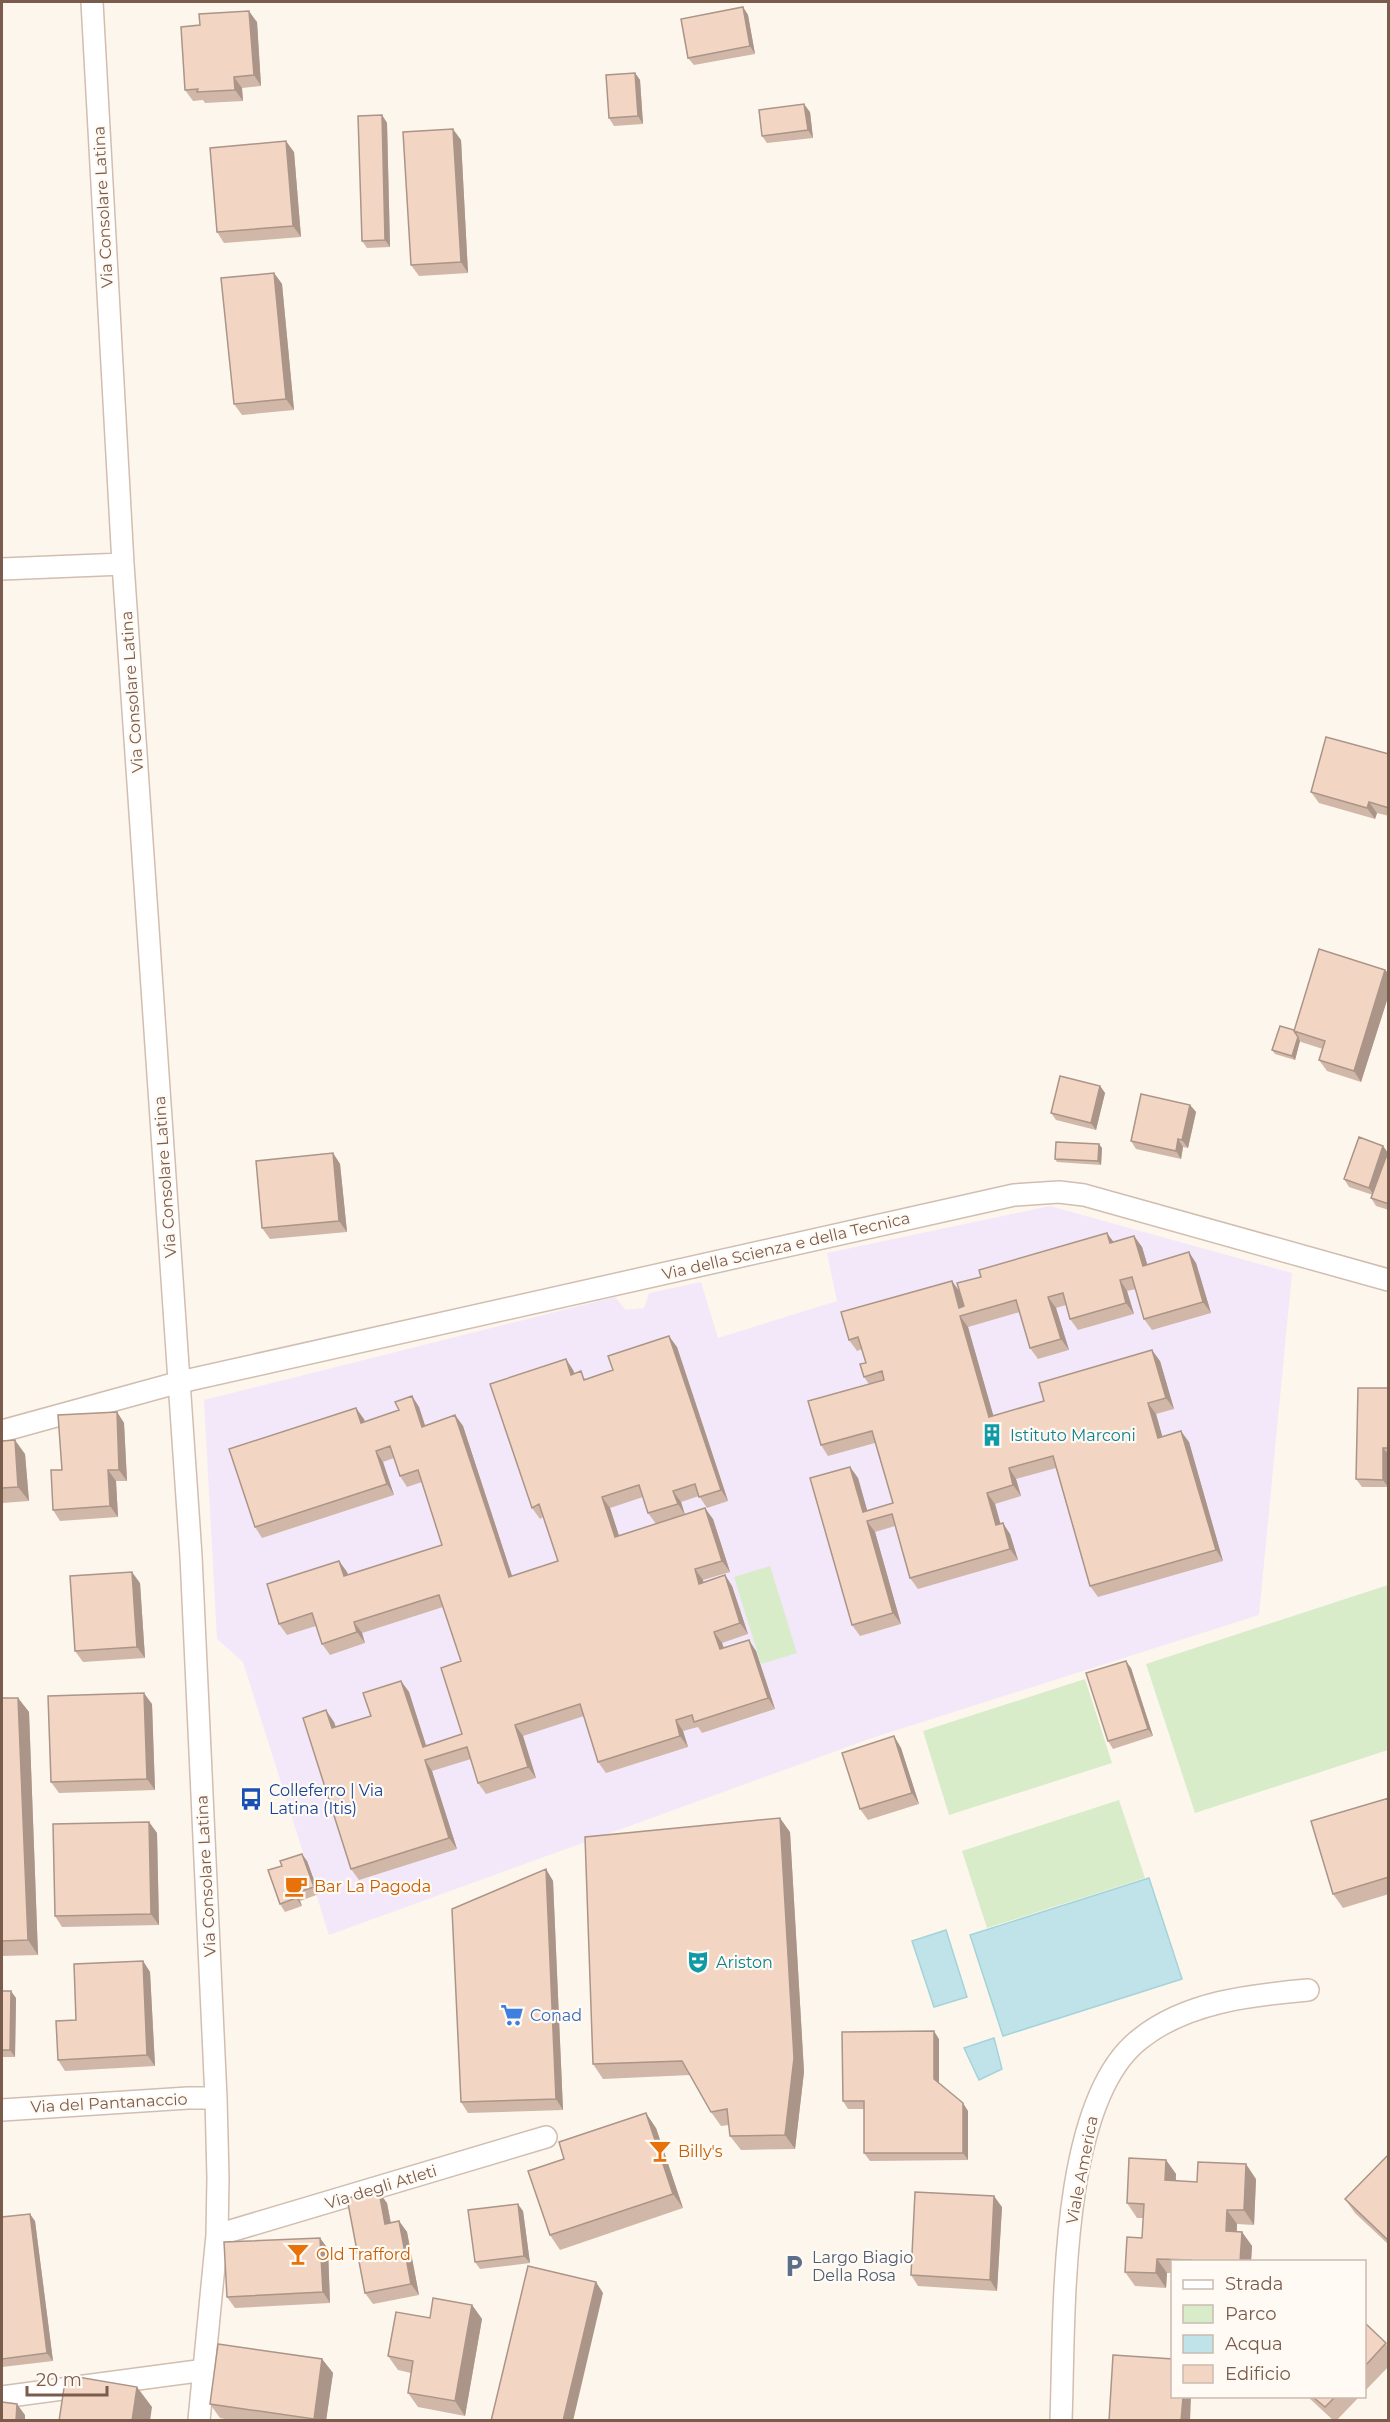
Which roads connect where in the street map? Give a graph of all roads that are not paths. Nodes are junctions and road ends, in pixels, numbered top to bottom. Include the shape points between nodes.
1 (92, 2) edge
2 (123, 564) junction
3 (2, 569) edge
4 (1389, 1280) edge
5 (180, 1382) junction
6 (2, 1431) edge
7 (1308, 1990) dead end
8 (216, 2098) junction
9 (2, 2110) edge
10 (546, 2137) dead end
11 (217, 2235) junction
12 (205, 2370) junction
13 (2, 2397) edge
14 (199, 2421) edge
15 (1061, 2421) edge

1 - 2 street, Via Consolare Latina
2 - 3 street
2 - 5 street, Via Consolare Latina
4 - 5 street, Via della Scienza e della Tecnica via 1078,1194 1036,1192
5 - 6 street
5 - 8 street, Via Consolare Latina
7 - 15 street, Viale America via 1229,2001 1168,2021 1119,2058 1105,2082 1086,2135 1074,2204
8 - 9 street, Via del Pantanaccio
8 - 11 street, Via Consolare Latina
10 - 11 street, Via degli Atleti
11 - 12 street, Via Consolare Latina
12 - 13 street
12 - 14 street, Via Consolare Latina

